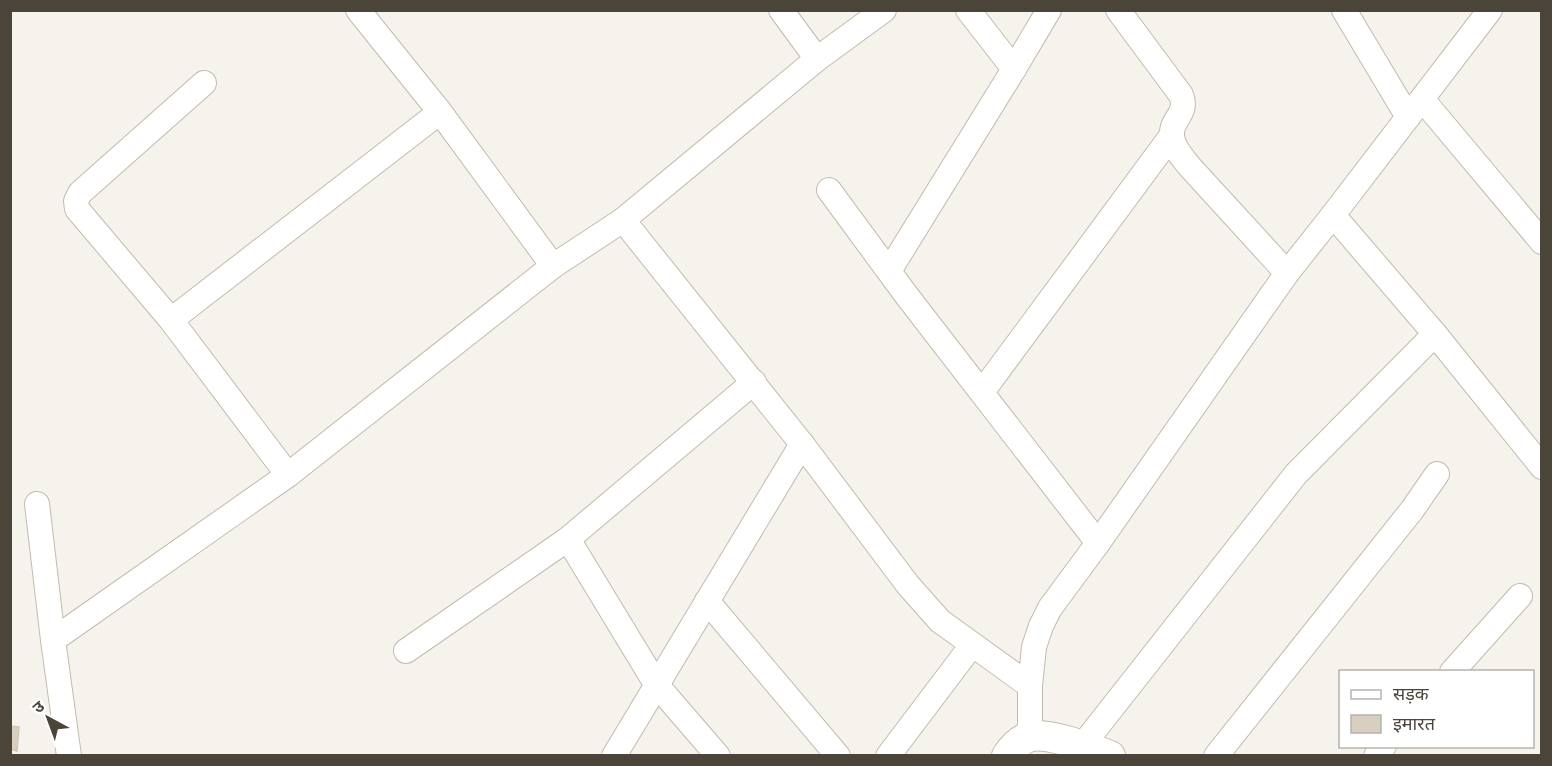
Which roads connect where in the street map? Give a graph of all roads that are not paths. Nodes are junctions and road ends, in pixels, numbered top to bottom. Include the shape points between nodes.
1 (358, 10) edge
2 (781, 10) edge
3 (884, 10) edge
4 (968, 10) edge
5 (1049, 10) edge
6 (1118, 10) edge
7 (1344, 10) edge
8 (1490, 10) edge
9 (818, 59) junction
10 (1014, 69) junction
11 (204, 83) dead end
12 (1415, 108) junction
13 (440, 112) junction
14 (1172, 135) junction
15 (829, 190) dead end
16 (1334, 215) junction
17 (623, 220) junction
18 (1542, 242) edge
19 (553, 266) junction
20 (888, 271) junction
21 (1287, 273) junction
22 (171, 320) junction
23 (1435, 334) junction
24 (754, 382) junction
25 (982, 392) junction
26 (802, 444) junction
27 (1542, 467) edge
28 (1437, 474) dead end
29 (288, 475) junction
30 (38, 504) dead end
31 (568, 539) junction
32 (1098, 543) junction
33 (1520, 596) dead end
34 (707, 601) junction
35 (53, 640) junction
36 (972, 645) junction
37 (406, 651) dead end
38 (1454, 670) edge
39 (656, 684) junction
40 (1030, 686) junction
41 (1030, 737) junction
42 (1082, 746) junction
43 (69, 756) edge
44 (614, 756) edge
45 (718, 756) edge
46 (838, 756) edge
47 (888, 756) edge
48 (1007, 756) edge
49 (1110, 756) edge
50 (1216, 756) edge

1 - 13 street
2 - 9 street
3 - 9 street
4 - 10 street
5 - 10 street
6 - 14 street via 1181,95 1184,107
7 - 12 street
8 - 12 street
9 - 17 street
10 - 20 street
11 - 22 street via 80,193 76,201 80,215
12 - 16 street
12 - 18 street
13 - 19 street
13 - 22 street
14 - 21 street via 1190,166
14 - 25 street
15 - 20 street
16 - 21 street
16 - 23 street
17 - 19 street
17 - 24 street
19 - 29 street
20 - 25 street
21 - 32 street
22 - 29 street
23 - 27 street
23 - 42 street via 1296,474
24 - 26 street
24 - 31 street
25 - 32 street
26 - 34 street
26 - 36 street via 908,585 940,621
28 - 50 street
29 - 35 street
30 - 35 street
31 - 37 street
31 - 39 street
32 - 40 street via 1041,626 1034,647
33 - 38 street
34 - 39 street
34 - 46 street
35 - 43 street
36 - 40 street
36 - 47 street
39 - 44 street
39 - 45 street
40 - 41 street
41 - 42 street via 1049,737
41 - 48 street
42 - 49 street

